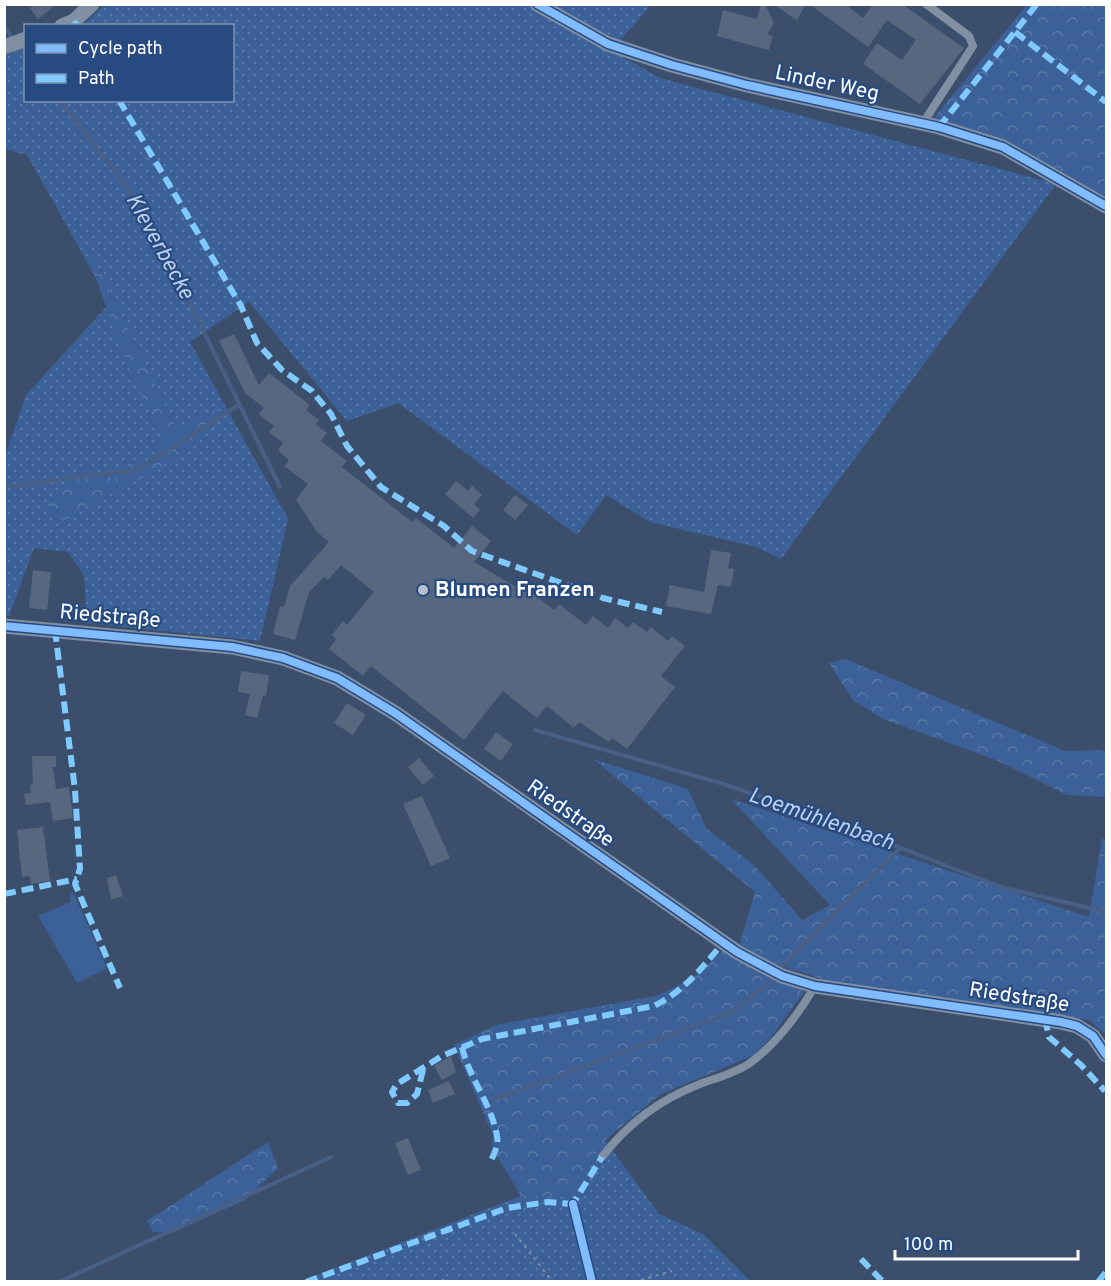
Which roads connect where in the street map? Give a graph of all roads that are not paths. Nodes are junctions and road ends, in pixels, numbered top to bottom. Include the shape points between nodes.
1 (92, 4) edge
2 (537, 4) edge
3 (926, 4) edge
4 (67, 24) edge
5 (24, 40) edge
6 (4, 47) edge
7 (923, 123) junction
8 (1107, 206) edge
9 (4, 626) edge
10 (815, 986) junction
11 (1107, 1054) edge
12 (602, 1156) dead end

1 - 4 street
2 - 7 street, Linder Weg via 608,44 661,61 747,85
3 - 7 lane via 969,36 973,46
5 - 6 street
7 - 8 street, Linder Weg via 1003,147
9 - 10 street, Riedstraße via 232,646 283,658 337,678 395,713 699,927 776,973
10 - 11 street, Riedstraße via 1061,1022 1093,1036
10 - 12 lane via 769,1047 749,1064 664,1099

